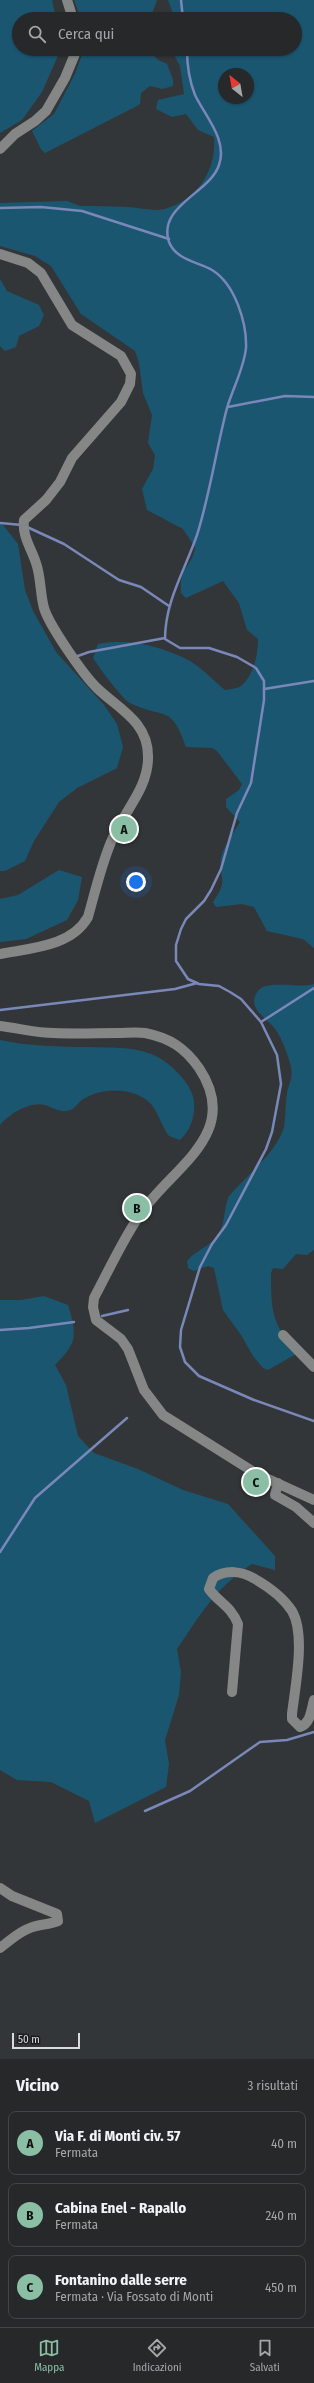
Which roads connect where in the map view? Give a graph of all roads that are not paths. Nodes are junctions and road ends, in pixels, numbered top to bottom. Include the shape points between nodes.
1 (67, 0) edge
2 (71, 12) edge
3 (74, 56) edge
4 (0, 149) edge
5 (0, 254) edge
6 (0, 954) edge
7 (0, 1026) edge
8 (283, 1335) dead end
9 (314, 1367) edge
10 (278, 1483) junction
11 (314, 1500) edge
12 (314, 1523) edge
13 (232, 1692) dead end
14 (314, 1700) edge
15 (0, 1888) edge
16 (0, 1948) edge

1 - 2 street
3 - 4 street via 46,111 15,134
5 - 6 street via 28,263 41,273 72,325 121,356 130,374 130,384 121,402 72,458 60,482 46,500 24,520 23,530 36,564 44,609 50,620 87,676 136,722 144,737 148,754 145,780 112,840 83,926 60,940
7 - 10 street via 52,1033 144,1033 170,1041 188,1053 201,1071 211,1100 212,1118 203,1144 185,1166 158,1190 140,1214 94,1298 93,1307 96,1320 120,1339 128,1349 144,1390 163,1415 257,1474
8 - 9 street
10 - 11 street
10 - 12 street via 276,1494
13 - 14 street via 238,1624 234,1614 210,1589 213,1578 222,1572 251,1576 270,1588 292,1612 298,1631 292,1720 300,1727 308,1720
15 - 16 street via 57,1914 58,1921 31,1927 18,1933

